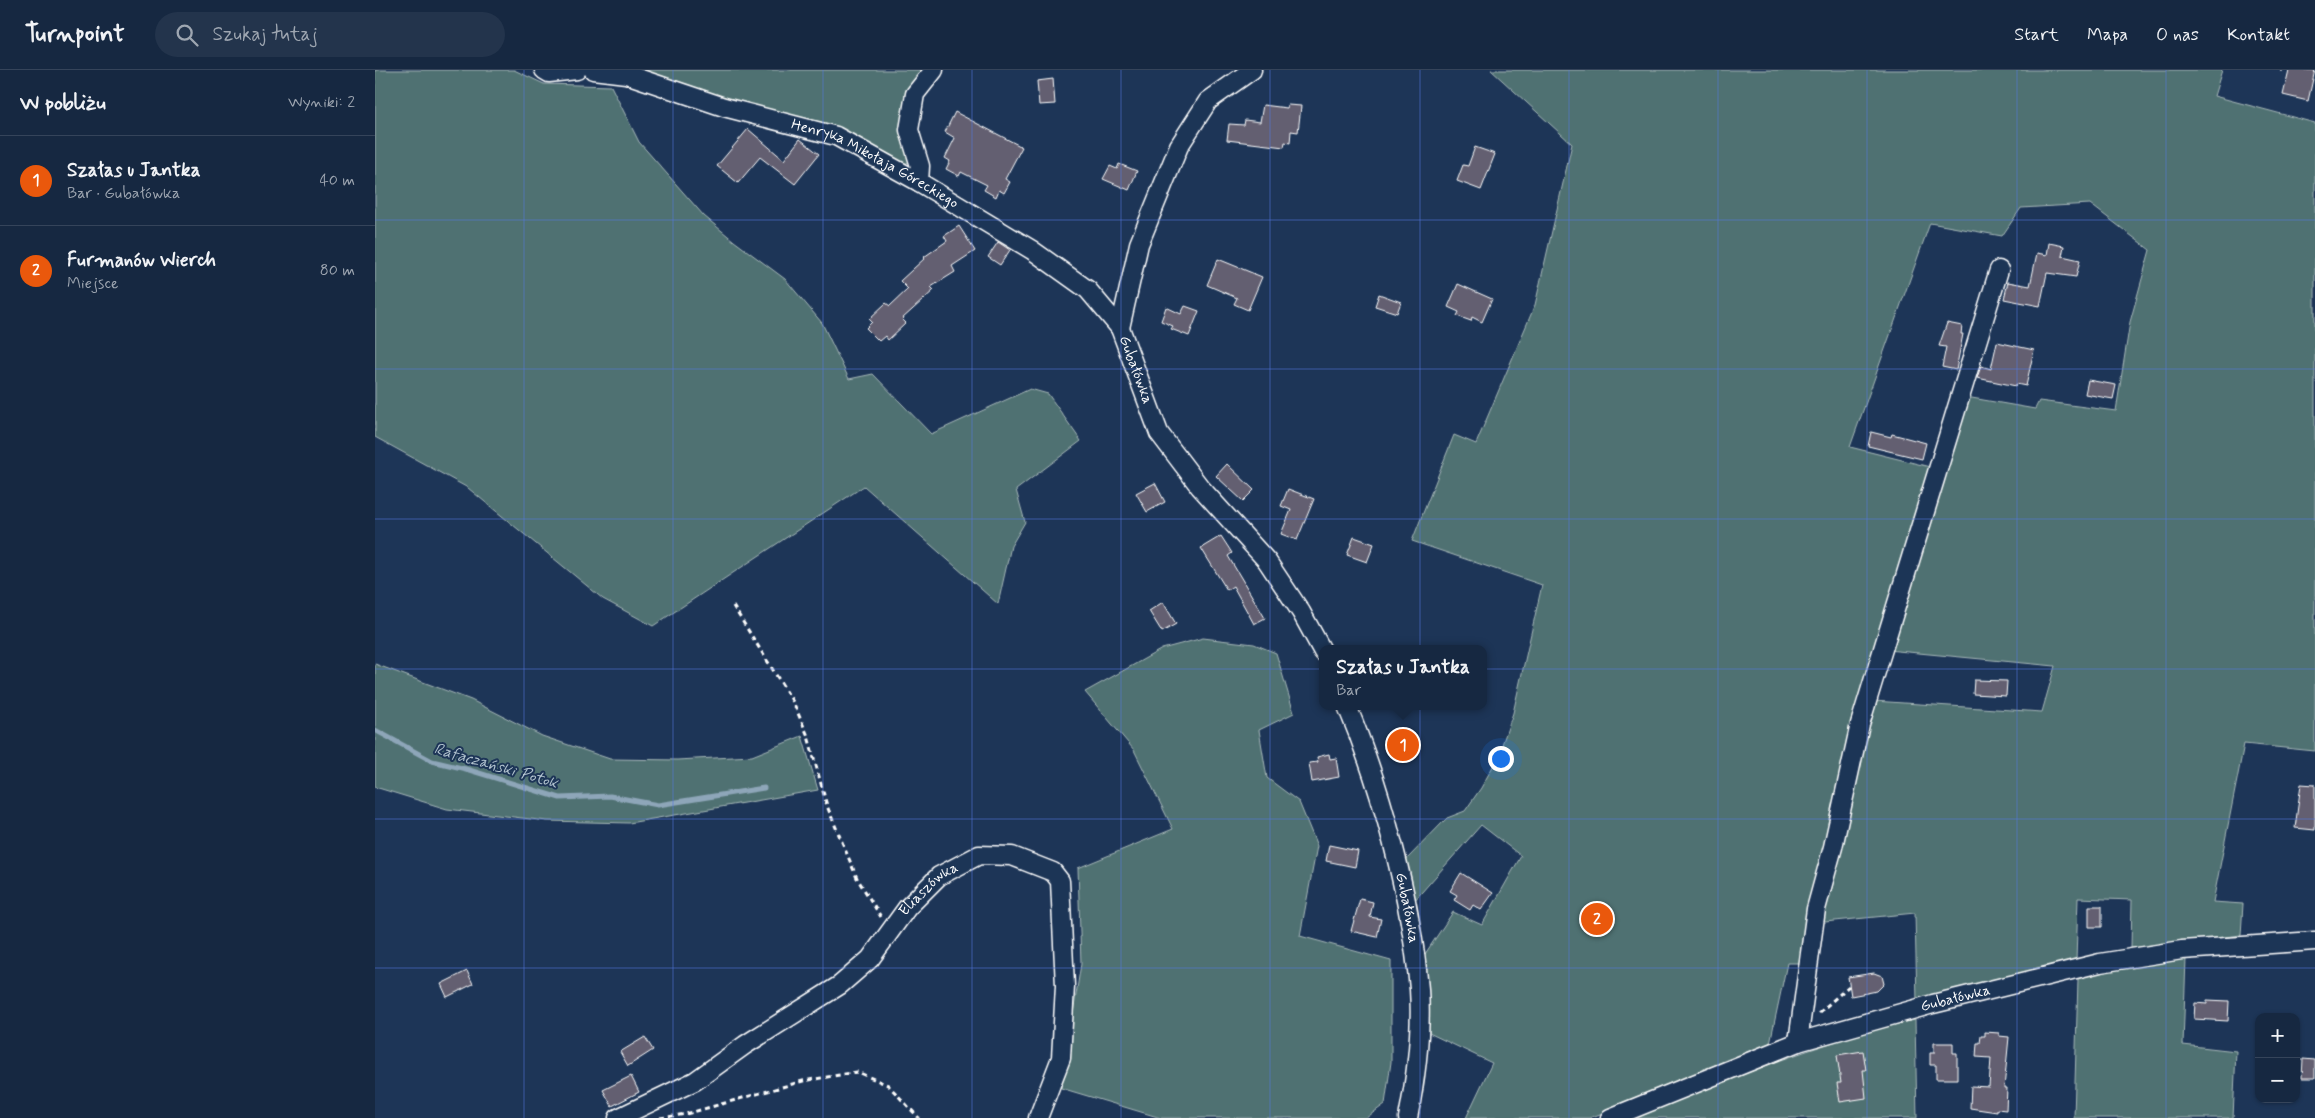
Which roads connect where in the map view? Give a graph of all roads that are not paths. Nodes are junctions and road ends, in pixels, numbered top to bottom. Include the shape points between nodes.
1 (544, 70) edge
2 (577, 70) edge
3 (593, 70) edge
4 (934, 70) edge
5 (1252, 70) edge
6 (919, 182) junction
7 (1999, 270) dead end
8 (1120, 328) junction
9 (1319, 645) edge
10 (1348, 710) edge
11 (2315, 941) edge
12 (1798, 1033) junction
13 (617, 1118) edge
14 (1037, 1118) edge
15 (1408, 1118) edge
16 (1610, 1118) edge

1 - 2 street
3 - 6 street, Henryka Mikołaja Góreckiego via 626,74 724,107 836,136
4 - 6 street via 915,94 909,130 920,166
5 - 8 street, Gubałówka via 1208,101 1179,146 1139,244
6 - 8 street, Henryka Mikołaja Góreckiego via 1032,250 1088,290
7 - 12 street via 1860,724 1816,909
8 - 9 street, Gubałówka via 1159,433 1200,487 1267,561
10 - 15 street, Gubałówka via 1385,816 1415,961 1420,1021
11 - 12 street, Gubałówka via 2183,950 2100,963
12 - 16 street, Gubałówka
13 - 14 street, Eliaszówka via 695,1081 840,985 870,959 907,908 939,876 979,854 1012,856 1053,872 1061,881 1065,986 1061,1058

